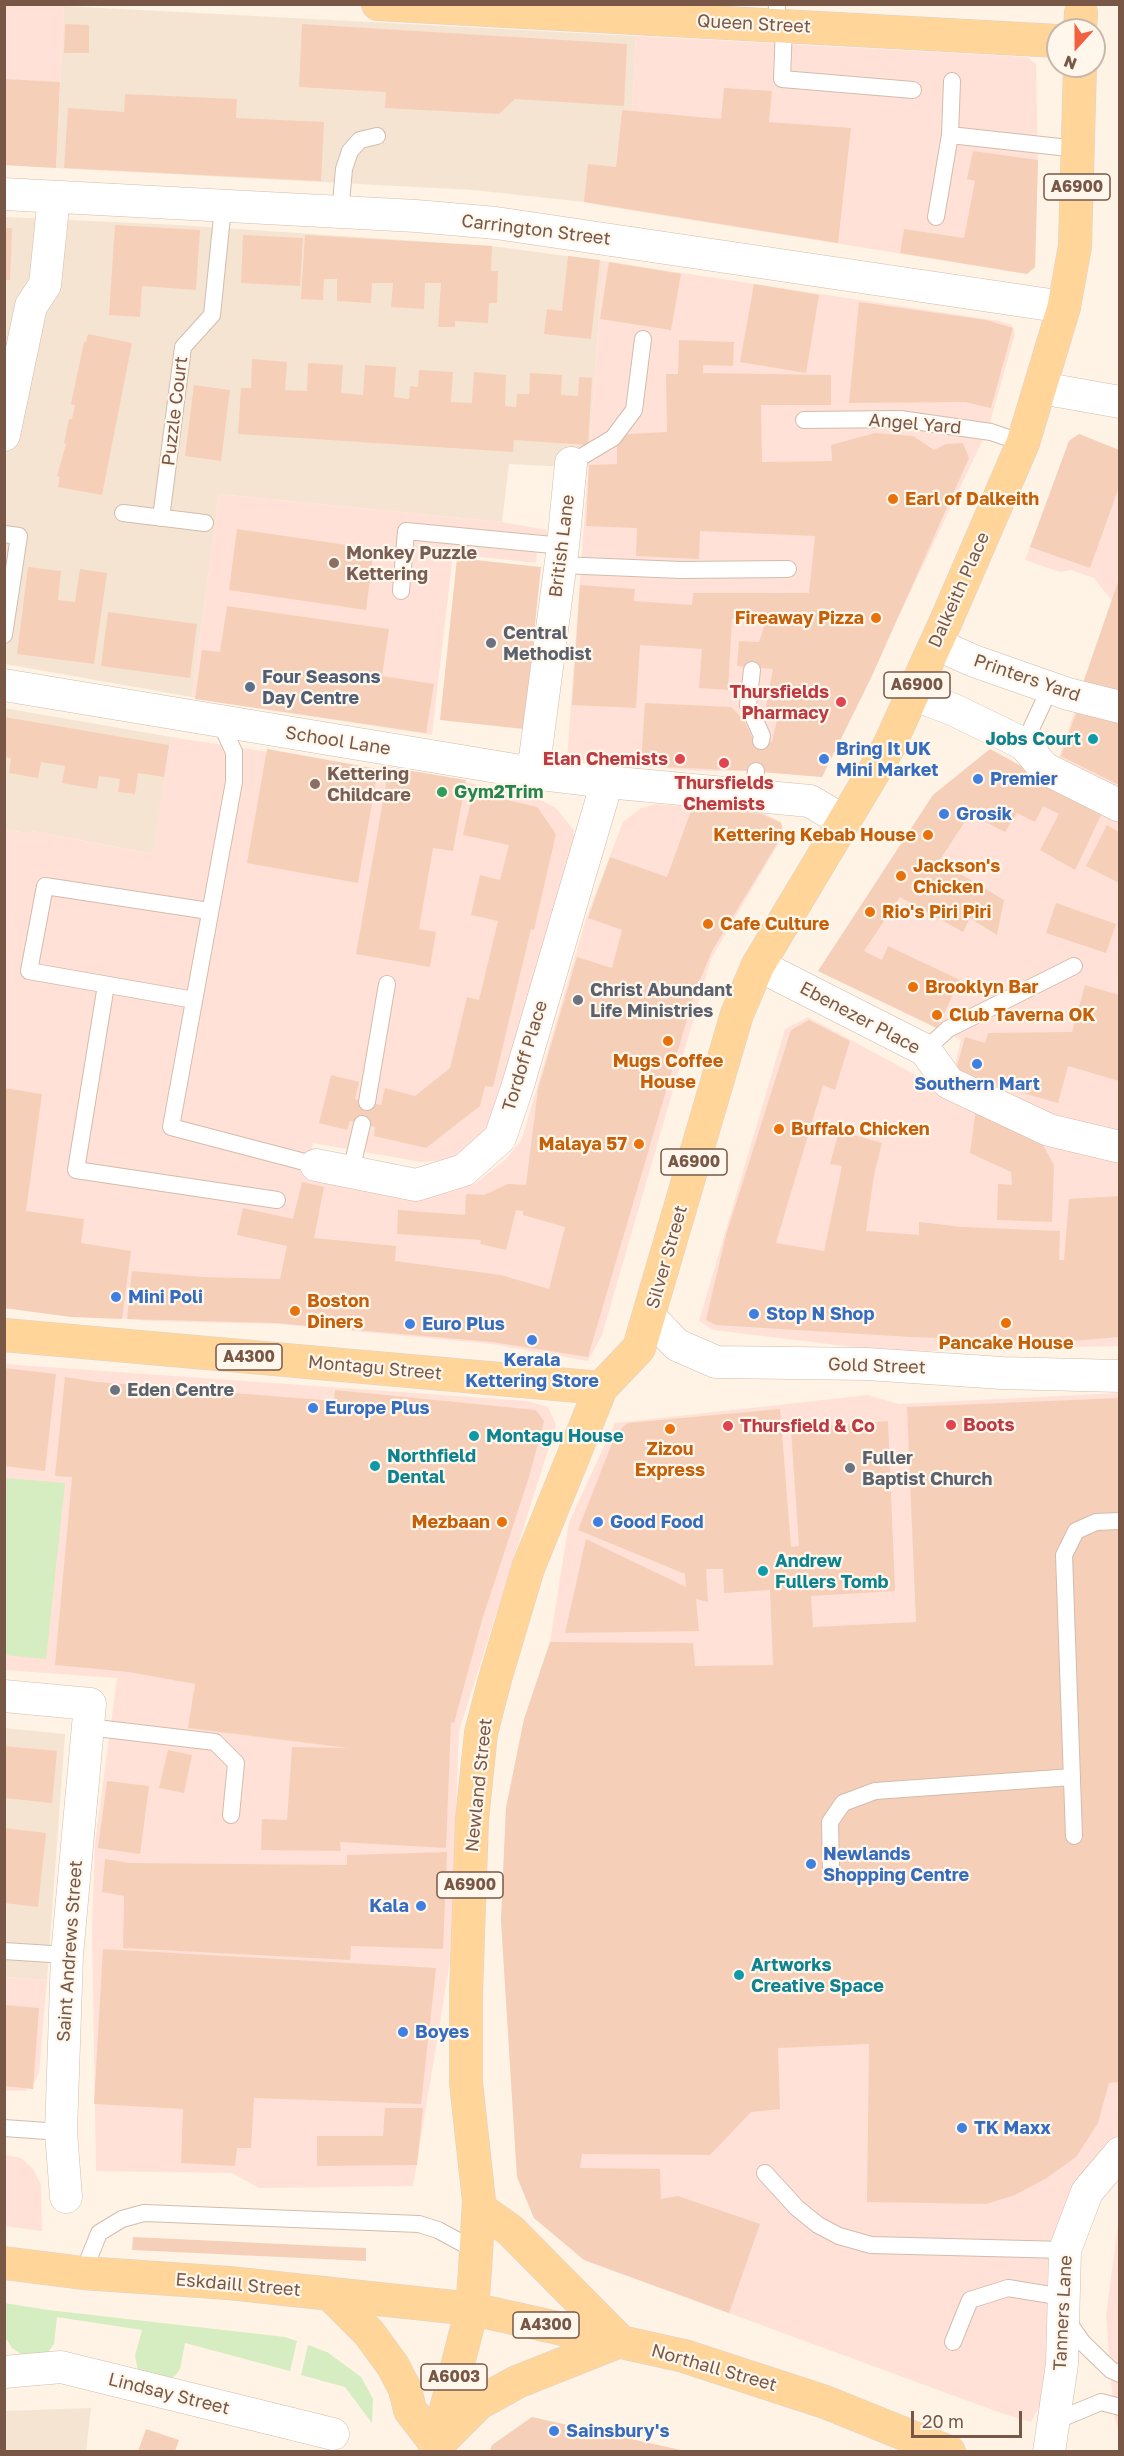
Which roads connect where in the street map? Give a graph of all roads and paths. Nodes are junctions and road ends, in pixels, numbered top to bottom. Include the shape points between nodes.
1 (378, 4) edge
2 (518, 8) edge
3 (604, 10) edge
4 (694, 13) edge
5 (779, 18) edge
6 (1046, 40) edge
7 (1080, 78) edge
8 (952, 81) dead end
9 (913, 90) dead end
10 (950, 135) junction
11 (377, 136) dead end
12 (1078, 149) junction
13 (4, 194) edge
14 (54, 197) junction
15 (223, 207) junction
16 (340, 213) junction
17 (936, 218) dead end
18 (1064, 307) junction
19 (643, 339) dead end
20 (1041, 388) junction
21 (1119, 402) edge
22 (804, 420) dead end
23 (4, 435) edge
24 (1023, 443) junction
25 (571, 463) joint
26 (123, 513) dead end
27 (161, 518) junction
28 (205, 523) dead end
29 (4, 534) edge
30 (561, 556) junction
31 (788, 569) dead end
32 (401, 591) dead end
33 (4, 635) edge
34 (936, 644) junction
35 (752, 670) dead end
36 (4, 685) edge
37 (1050, 688) junction
38 (913, 694) junction
39 (1119, 706) edge
40 (220, 722) junction
41 (761, 741) dead end
42 (1024, 744) junction
43 (533, 773) junction
44 (607, 783) junction
45 (1119, 806) edge
46 (845, 822) junction
47 (209, 911) junction
48 (758, 965) junction
49 (1074, 966) dead end
50 (387, 984) dead end
51 (106, 985) junction
52 (194, 1000) junction
53 (925, 1050) junction
54 (367, 1102) dead end
55 (362, 1124) dead end
56 (1119, 1147) edge
57 (316, 1165) joint
58 (351, 1171) junction
59 (277, 1200) dead end
60 (650, 1316) junction
61 (4, 1335) edge
62 (1119, 1376) edge
63 (601, 1388) junction
64 (1119, 1521) edge
65 (4, 1696) edge
66 (89, 1716) junction
67 (1072, 1777) junction
68 (231, 1815) dead end
69 (1074, 1836) dead end
70 (831, 1869) dead end
71 (4, 1951) edge
72 (67, 1955) junction
73 (4, 2128) edge
74 (61, 2132) junction
75 (1119, 2153) edge
76 (765, 2173) dead end
77 (66, 2197) dead end
78 (479, 2208) junction
79 (475, 2250) junction
80 (1065, 2250) junction
81 (4, 2263) edge
82 (83, 2273) junction
83 (330, 2294) junction
84 (1063, 2305) junction
85 (472, 2309) junction
86 (620, 2341) junction
87 (953, 2342) dead end
88 (4, 2372) edge
89 (1119, 2374) edge
90 (1119, 2407) edge
91 (333, 2434) dead end
92 (1051, 2437) edge
93 (436, 2448) edge
94 (949, 2451) edge

1 - 2 main road, Queen Street
2 - 3 main road, Queen Street
3 - 4 main road, Queen Street
4 - 5 main road, Queen Street
5 - 6 main road, Queen Street
5 - 9 lane via 782,79
7 - 12 main road, A6900
8 - 10 lane
10 - 12 lane
10 - 17 lane
11 - 16 lane via 360,140 350,151 344,169
12 - 18 main road, A6900 via 1075,246
13 - 14 street, Carrington Street
14 - 15 street, Carrington Street
14 - 23 street via 45,285 31,306
15 - 16 street, Carrington Street
15 - 27 lane, Puzzle Court via 212,315 183,347
16 - 18 street, Carrington Street via 496,223
18 - 20 main road, Dalkeith Place / A6900
19 - 25 lane via 634,410 613,438
20 - 21 street
20 - 24 main road, Dalkeith Place / A6900
22 - 24 lane, Angel Yard via 900,419 991,432
24 - 34 main road, Dalkeith Place / A6900
25 - 30 street, British Lane
26 - 27 lane
27 - 28 lane
29 - 33 lane via 20,536
30 - 31 lane via 681,570
30 - 32 lane via 406,531
30 - 43 street, British Lane
34 - 37 street, Printers Yard via 974,662
34 - 38 main road, Dalkeith Place / A6900
35 - 41 lane via 748,705
36 - 40 street, School Lane
37 - 39 street, Printers Yard
37 - 42 lane
38 - 42 street
38 - 46 main road, Dalkeith Place / A6900 via 888,748
40 - 43 street, School Lane
40 - 47 lane via 234,752 234,782
42 - 45 street via 1044,768
43 - 44 street, School Lane
44 - 46 street, School Lane via 754,784 810,801
44 - 58 street, Tordoff Place via 500,1138 464,1170 416,1185
46 - 48 main road, Silver Street / A6900
47 - 51 lane via 45,886 29,972
47 - 52 lane
48 - 53 street, Ebenezer Place
48 - 60 main road, Silver Street / A6900 via 737,1014
49 - 53 lane via 948,1029
50 - 54 lane
51 - 52 lane
51 - 59 lane via 76,1170
52 - 57 lane via 171,1127
53 - 56 street, Ebenezer Place via 949,1083 1048,1130
55 - 58 lane
57 - 58 street, Tordoff Place
60 - 62 street, Gold Street via 677,1345 716,1362 867,1364
60 - 63 main road, Silver Street / A6900 via 639,1348
61 - 63 main road, Montagu Street / A4300
63 - 78 main road, Newland Street / A6900 via 528,1568 481,1733 472,1819 466,1993 466,2083
64 - 67 lane via 1096,1522 1077,1531 1064,1556
65 - 66 street
66 - 68 lane via 215,1742 236,1762
66 - 72 street, Saint Andrews Street
67 - 69 lane
67 - 70 lane via 874,1791 843,1803 830,1822
71 - 72 lane
72 - 74 street, Saint Andrews Street
73 - 74 lane
74 - 77 street, Saint Andrews Street
75 - 80 street, Tanners Lane via 1087,2192
76 - 80 lane via 796,2208 818,2225 871,2245
78 - 79 main road, Newland Street / A6900
78 - 86 main road via 510,2230
79 - 82 lane via 419,2224 144,2212 122,2219 99,2234
79 - 85 main road, Newland Street / A6900
80 - 84 street, Tanners Lane
81 - 82 main road, Eskdaill Street / A4300
82 - 83 main road, Eskdaill Street / A4300
83 - 85 main road, Eskdaill Street / A4300
83 - 93 main road via 369,2332 393,2366 410,2410
84 - 87 lane via 1008,2288 970,2300
84 - 89 lane via 1083,2343
84 - 92 street, Tanners Lane via 1062,2364
85 - 86 main road, Northall Street / A4300
85 - 93 main road, A6003
86 - 93 main road via 517,2382 479,2403
86 - 94 main road, Northall Street / A4300 via 742,2374
88 - 91 street, Lindsay Street via 61,2367
90 - 92 lane via 1101,2402

